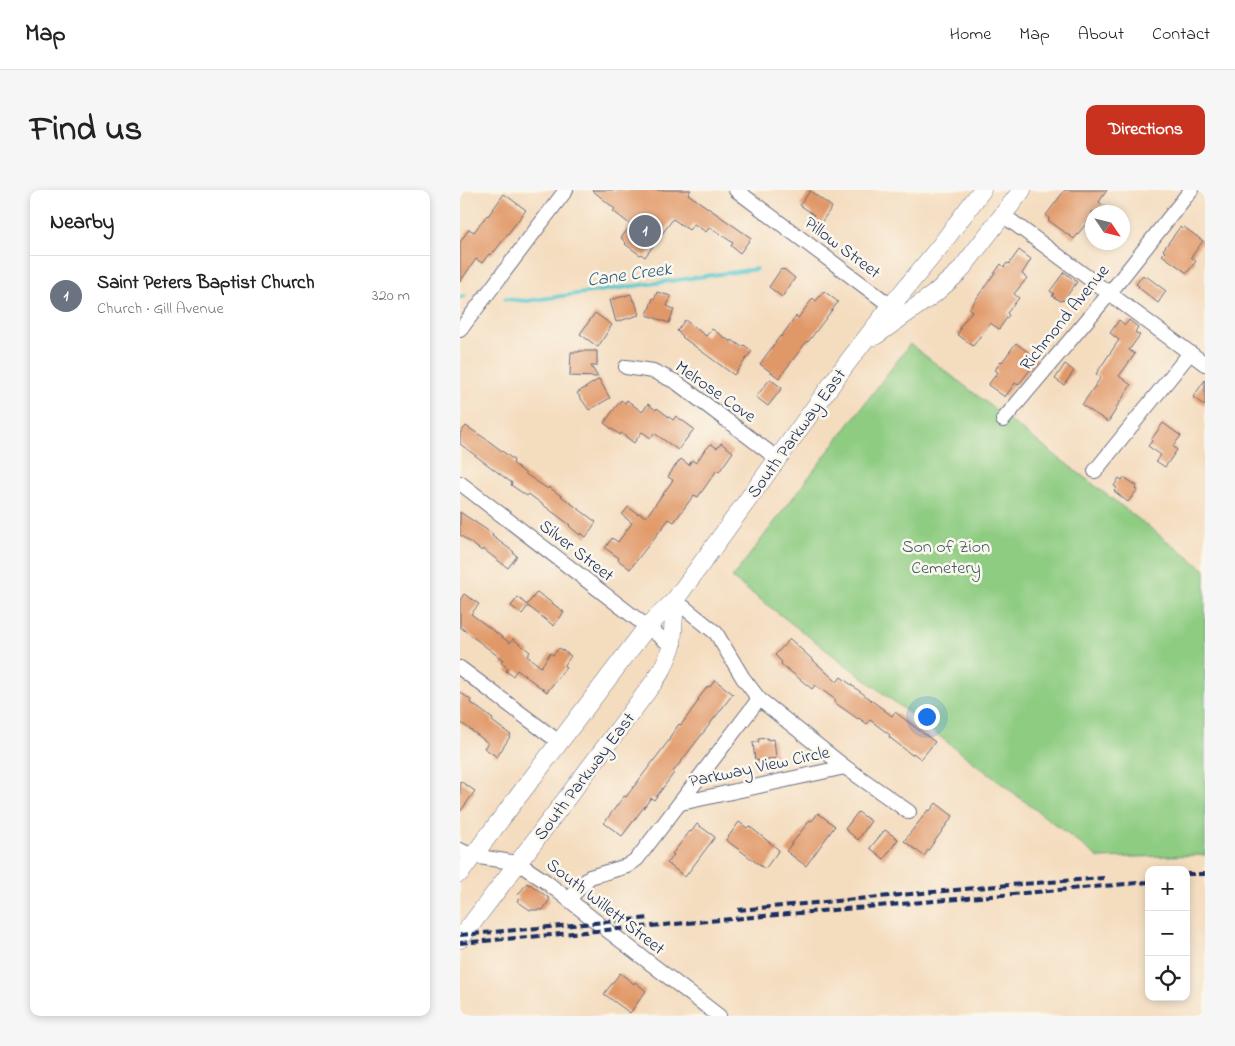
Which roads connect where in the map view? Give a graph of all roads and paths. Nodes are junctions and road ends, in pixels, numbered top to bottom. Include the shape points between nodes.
1 (566, 190) edge
2 (982, 190) edge
3 (1022, 190) edge
4 (1191, 190) edge
5 (743, 192) edge
6 (1003, 215) junction
7 (1109, 294) junction
8 (897, 311) junction
9 (460, 330) edge
10 (1190, 353) junction
11 (1205, 364) edge
12 (626, 367) dead end
13 (1004, 420) dead end
14 (778, 459) junction
15 (1094, 471) dead end
16 (460, 483) edge
17 (675, 600) junction
18 (647, 627) junction
19 (672, 646) junction
20 (460, 668) edge
21 (758, 699) junction
22 (559, 742) junction
23 (845, 767) junction
24 (681, 803) junction
25 (909, 812) dead end
26 (466, 853) edge
27 (518, 863) junction
28 (460, 873) edge
29 (569, 899) junction
30 (460, 939) edge
31 (719, 1016) edge

1 - 9 street
2 - 8 main road, South Parkway East
3 - 6 main road, South Parkway East
4 - 7 street, Richmond Avenue
5 - 8 street, Pillow Street
6 - 7 street
6 - 8 main road, South Parkway East via 959,272 934,294
7 - 10 street
7 - 13 street, Richmond Avenue
8 - 14 main road, South Parkway East via 847,363
10 - 11 street
10 - 15 street
12 - 14 street, Melrose Cove via 653,371 676,382
14 - 17 main road, South Parkway East
16 - 18 street, Silver Street
17 - 18 main road, South Parkway East
17 - 19 main road, South Parkway East
17 - 21 street, Parkway View Circle via 716,633
18 - 19 street, Silver Street
18 - 22 main road, South Parkway East
19 - 27 main road, South Parkway East via 639,703
20 - 22 street
21 - 23 street, Parkway View Circle
21 - 24 street, Parkway View Circle
22 - 26 main road, South Parkway East
23 - 24 street, Parkway View Circle
23 - 25 street, Parkway View Circle
24 - 29 street, Parkway View Circle via 637,860 590,877
26 - 27 street, South Willett Street
26 - 28 main road, South Parkway East
27 - 29 street, South Willett Street
27 - 30 main road, South Parkway East
29 - 31 street, South Willett Street

